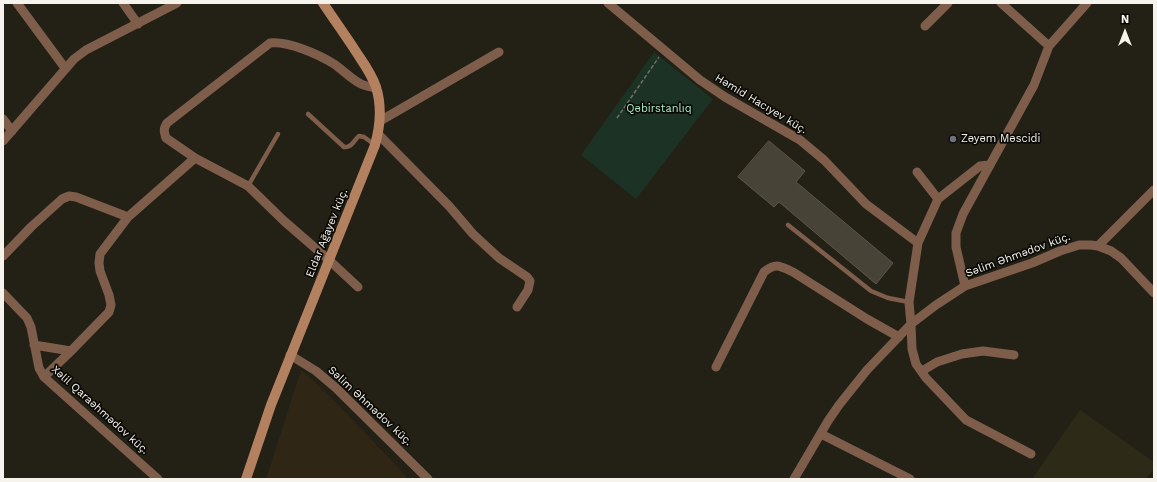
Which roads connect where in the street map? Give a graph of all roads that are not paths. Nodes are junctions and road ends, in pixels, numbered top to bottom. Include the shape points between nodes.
1 (17, 3) edge
2 (123, 3) edge
3 (177, 3) edge
4 (323, 3) edge
5 (608, 3) edge
6 (948, 3) edge
7 (1001, 3) edge
8 (1087, 3) edge
9 (138, 24) junction
10 (925, 26) dead end
11 (1049, 46) junction
12 (500, 52) dead end
13 (65, 68) junction
14 (376, 88) junction
15 (308, 114) dead end
16 (3, 119) edge
17 (380, 121) junction
18 (12, 131) junction
19 (278, 134) dead end
20 (378, 134) junction
21 (3, 140) edge
22 (375, 145) junction
23 (195, 158) junction
24 (990, 165) junction
25 (917, 172) dead end
26 (248, 186) junction
27 (1154, 190) edge
28 (938, 199) junction
29 (128, 217) junction
30 (788, 225) dead end
31 (918, 243) junction
32 (1098, 246) junction
33 (3, 256) edge
34 (329, 260) junction
35 (965, 286) junction
36 (358, 287) dead end
37 (1154, 292) edge
38 (3, 293) edge
39 (909, 302) junction
40 (517, 307) dead end
41 (911, 324) junction
42 (899, 337) junction
43 (34, 345) junction
44 (71, 351) junction
45 (290, 355) junction
46 (1014, 355) dead end
47 (716, 367) dead end
48 (922, 372) junction
49 (44, 377) junction
50 (820, 434) junction
51 (1031, 454) dead end
52 (158, 479) edge
53 (246, 479) edge
54 (428, 479) edge
55 (794, 479) edge
56 (910, 479) edge

1 - 13 street
2 - 9 street
3 - 9 street
4 - 14 main road, Eldar Ağayev küç. via 366,66
5 - 31 street, Həmid Hacıyev küç. via 700,80 800,140 824,160 866,204
6 - 10 street
7 - 11 street
8 - 11 street
9 - 13 street via 86,50
11 - 24 street via 1034,84
12 - 17 street
13 - 18 street
14 - 17 main road, Eldar Ağayev küç.
14 - 23 street via 362,85 334,64 311,52 278,42 270,43 164,127 166,138
15 - 22 lane via 344,147 351,145 359,136
16 - 18 street
17 - 20 main road, Eldar Ağayev küç.
18 - 21 street
19 - 26 lane
20 - 22 main road, Eldar Ağayev küç.
20 - 40 street via 473,234 527,277 530,281 528,290
22 - 34 main road, Eldar Ağayev küç.
23 - 26 street
23 - 29 street
24 - 28 street via 980,166
24 - 35 street via 963,214 956,233 956,247
25 - 28 street
26 - 34 street
27 - 32 street
28 - 31 street
29 - 33 street via 76,196 69,196 62,199 31,227
29 - 44 street via 100,254 100,271 111,305 109,312
30 - 39 lane via 871,291
31 - 39 street
32 - 35 street, Səlim Əhmədov küç. via 1079,245
32 - 37 street, Səlim Əhmədov küç. via 1121,258
34 - 36 street
34 - 45 main road, Eldar Ağayev küç.
35 - 41 street, Səlim Əhmədov küç.
38 - 43 street, Xəlil Qaraəhmədov küç. via 27,318 32,327
39 - 41 street
41 - 42 street, Səlim Əhmədov küç.
41 - 48 street via 912,349 916,364
42 - 47 street via 793,272 780,266 771,266 764,272
42 - 50 street, Səlim Əhmədov küç. via 854,385
43 - 44 street
43 - 49 street, Xəlil Qaraəhmədov küç. via 39,368
44 - 49 street
45 - 53 main road, Eldar Ağayev küç.
45 - 54 street, Səlim Əhmədov küç. via 316,371 336,388
46 - 48 street via 983,351 962,354 937,362
48 - 51 street via 966,420
49 - 52 street, Xəlil Qaraəhmədov küç.
50 - 55 street, Səlim Əhmədov küç.
50 - 56 street

